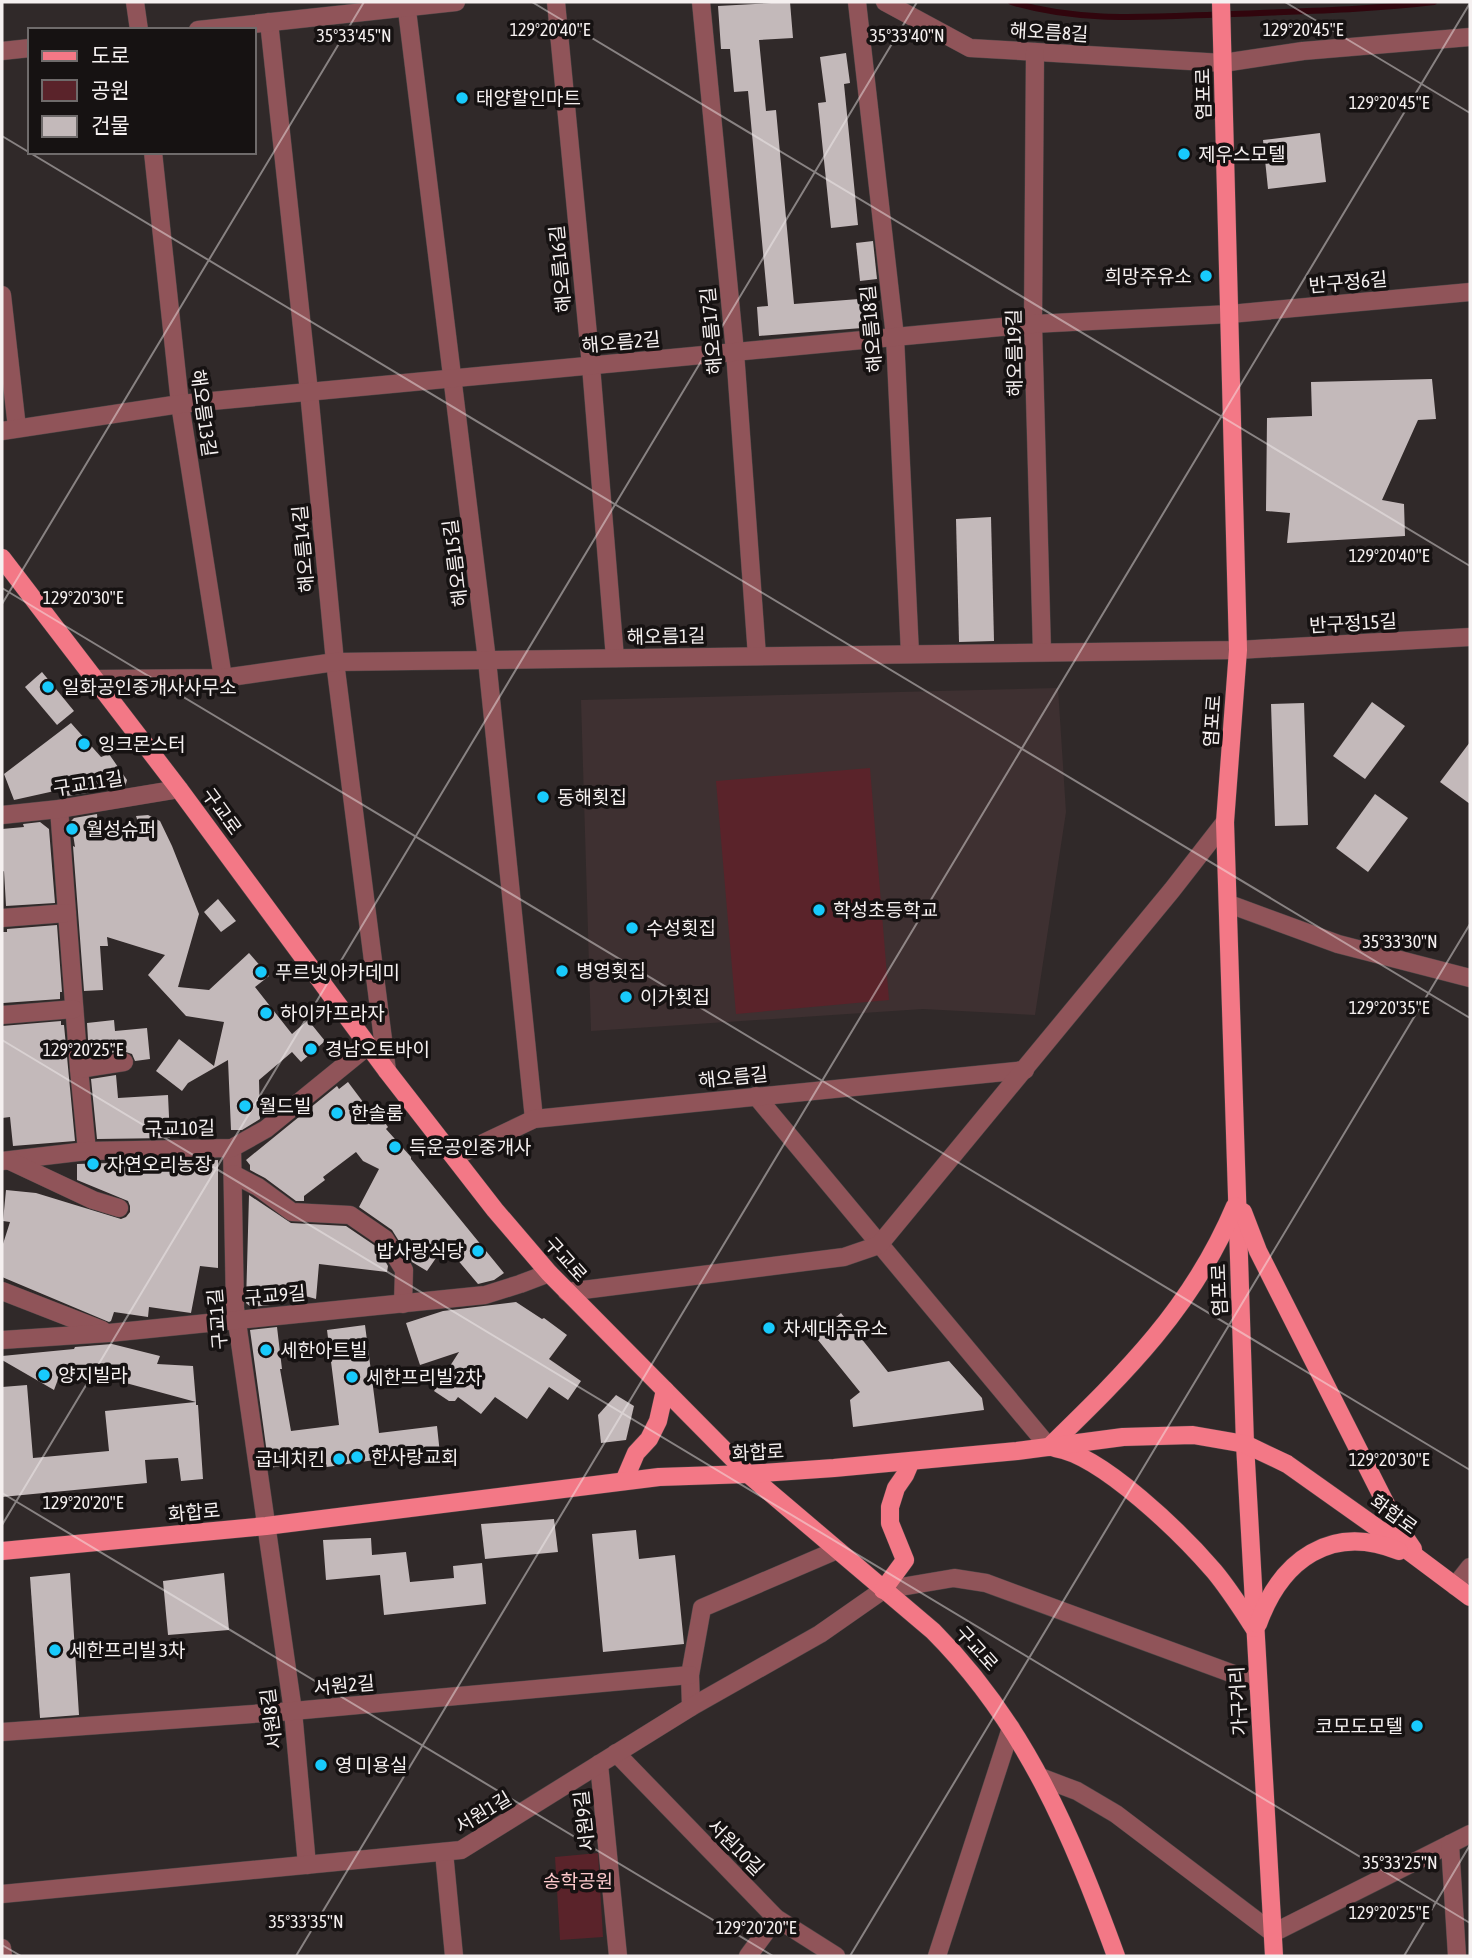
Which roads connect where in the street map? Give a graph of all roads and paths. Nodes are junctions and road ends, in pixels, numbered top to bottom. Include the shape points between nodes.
1 (135, 2) edge
2 (456, 2) edge
3 (556, 2) edge
4 (701, 2) edge
5 (857, 2) edge
6 (885, 2) edge
7 (1222, 2) edge
8 (407, 4) edge
9 (269, 22) junction
10 (139, 28) edge
11 (216, 28) edge
12 (1470, 37) edge
13 (28, 48) edge
14 (2, 51) edge
15 (1035, 52) junction
16 (1223, 63) junction
17 (153, 154) edge
18 (1470, 292) edge
19 (2, 295) edge
20 (1230, 314) junction
21 (1034, 324) junction
22 (4, 328) edge
23 (895, 337) junction
24 (734, 352) junction
25 (591, 366) junction
26 (454, 379) junction
27 (309, 392) junction
28 (180, 404) junction
29 (9, 429) edge
30 (2, 558) edge
31 (1470, 637) edge
32 (1238, 650) junction
33 (1042, 652) junction
34 (910, 654) junction
35 (757, 656) junction
36 (615, 658) junction
37 (487, 660) junction
38 (335, 662) junction
39 (223, 678) junction
40 (96, 679) junction
41 (179, 789) junction
42 (59, 809) junction
43 (2, 815) edge
44 (1226, 821) junction
45 (1229, 904) junction
46 (67, 913) junction
47 (2, 918) edge
48 (1470, 978) edge
49 (74, 1009) junction
50 (2, 1015) edge
51 (368, 1046) junction
52 (124, 1062) dead end
53 (79, 1069) junction
54 (1025, 1070) junction
55 (387, 1071) junction
56 (756, 1096) junction
57 (534, 1119) junction
58 (232, 1148) junction
59 (87, 1150) junction
60 (454, 1157) junction
61 (6, 1161) edge
62 (233, 1174) junction
63 (1238, 1199) junction
64 (119, 1209) dead end
65 (879, 1245) junction
66 (549, 1273) junction
67 (2, 1291) edge
68 (567, 1292) junction
69 (403, 1304) junction
70 (237, 1320) junction
71 (109, 1332) junction
72 (2, 1340) edge
73 (665, 1390) junction
74 (1245, 1444) junction
75 (1048, 1447) junction
76 (911, 1461) junction
77 (748, 1474) junction
78 (624, 1481) junction
79 (266, 1526) junction
80 (837, 1550) junction
81 (2, 1551) edge
82 (1420, 1560) junction
83 (1470, 1567) edge
84 (883, 1590) junction
85 (1463, 1592) edge
86 (1255, 1630) junction
87 (690, 1675) junction
88 (1258, 1683) junction
89 (691, 1707) junction
90 (292, 1711) junction
91 (1011, 1728) junction
92 (2, 1732) edge
93 (616, 1754) junction
94 (599, 1764) junction
95 (1040, 1777) junction
96 (1470, 1834) edge
97 (1450, 1844) junction
98 (444, 1852) junction
99 (307, 1865) junction
100 (2, 1894) edge
101 (776, 1918) junction
102 (1273, 1933) junction
103 (2, 1948) edge
104 (3, 1956) edge
105 (454, 1956) edge
106 (618, 1956) edge
107 (748, 1956) edge
108 (836, 1956) edge
109 (937, 1956) edge
110 (1115, 1956) edge
111 (1274, 1956) edge
112 (1457, 1956) edge

1 - 10 street
2 - 8 street
3 - 25 street, 해오름16길
4 - 24 street, 해오름17길
5 - 23 street, 해오름18길
6 - 15 street, 해오름8길 via 970,48
7 - 16 main road, 염포로
8 - 9 street
8 - 26 street, 해오름15길
9 - 11 street
9 - 27 street, 해오름14길
12 - 16 street, 해오름8길 via 1303,51
13 - 14 street
15 - 16 street, 해오름8길
15 - 21 street, 해오름19길
16 - 20 main road, 염포로
17 - 28 street, 해오름13길
18 - 20 street, 반구정6길
19 - 22 street, 해오름2길
20 - 21 street, 해오름2길
20 - 32 main road, 염포로
21 - 23 street, 해오름2길
21 - 33 street, 해오름19길
22 - 29 street, 해오름2길
23 - 24 street, 해오름2길
23 - 34 street, 해오름18길
24 - 25 street, 해오름2길
24 - 35 street, 해오름17길
25 - 26 street, 해오름2길
25 - 36 street, 해오름16길
26 - 27 street, 해오름2길
26 - 37 street, 해오름15길
27 - 28 street, 해오름2길
27 - 38 street, 해오름14길
28 - 29 street, 해오름2길
28 - 39 street, 해오름13길
30 - 40 main road, 구교로
31 - 32 street, 반구정15길
32 - 33 street, 해오름1길
32 - 44 main road, 염포로
33 - 34 street, 해오름1길
34 - 35 street, 해오름1길
35 - 36 street, 해오름1길
36 - 37 street, 해오름1길
37 - 38 street, 해오름1길
37 - 57 street, 해오름15길
38 - 39 street, 해오름1길
38 - 55 street, 해오름14길
39 - 40 street, 해오름1길
40 - 41 main road, 구교로
41 - 42 street, 구교11길
41 - 51 main road, 구교로
42 - 43 street, 구교11길
42 - 46 street
44 - 45 main road, 염포로
44 - 54 street
45 - 48 street via 1338,944
45 - 63 main road, 염포로
46 - 47 street
46 - 49 street
49 - 50 street
49 - 53 street
51 - 55 main road, 구교로
51 - 58 street, 구교10길 via 266,1129
52 - 53 street
53 - 59 street
54 - 56 street, 해오름길
54 - 65 street
55 - 60 main road, 구교로
56 - 57 street, 해오름길
56 - 65 street
57 - 60 street, 해오름길
58 - 59 street, 구교10길
58 - 62 street, 구교1길
59 - 61 street, 구교10길
60 - 66 main road, 구교로
61 - 64 street
62 - 69 street via 292,1212 350,1215 385,1239 404,1270
62 - 70 street, 구교1길
63 - 74 main road, 염포로
63 - 75 main road via 1221,1239 1173,1314 1122,1375
63 - 82 main road via 1258,1251 1396,1524
65 - 68 street via 844,1257
65 - 75 street
66 - 68 main road, 구교로
66 - 69 street, 구교9길 via 485,1295
67 - 71 street
68 - 73 main road, 구교로
69 - 70 street, 구교9길
70 - 71 street, 구교9길
70 - 79 street, 구교1길
71 - 72 street, 구교9길
73 - 77 main road, 구교로
73 - 78 main road via 658,1421
74 - 75 main road, 화합로 via 1193,1435 1123,1437
74 - 82 main road, 화합로 via 1287,1464
74 - 86 main road, 가구거리
75 - 76 main road, 화합로
75 - 86 main road via 1068,1450 1089,1461 1138,1497 1213,1571
76 - 77 main road, 화합로
76 - 84 main road via 890,1507 890,1523 905,1560
77 - 78 main road, 화합로
77 - 80 main road, 구교로
78 - 79 main road, 화합로
79 - 81 main road, 화합로
79 - 90 street, 서원8길
80 - 84 main road, 구교로
80 - 87 street via 702,1608
82 - 85 main road, 화합로
82 - 86 main road via 1371,1542 1326,1546 1279,1581
83 - 85 street
84 - 88 street via 954,1578 986,1583
84 - 89 street, 서원1길 via 820,1634
84 - 91 main road, 구교로 via 960,1658
86 - 88 main road, 가구거리
87 - 89 street
87 - 90 street, 서원2길
88 - 102 main road, 가구거리
89 - 93 street, 서원1길
90 - 92 street, 서원2길
90 - 99 street, 서원8길
91 - 95 main road, 구교로
91 - 109 street
93 - 94 street, 서원1길
93 - 101 street, 서원10길
94 - 98 street, 서원1길 via 461,1850
94 - 106 street, 서원9길
95 - 102 street via 1077,1791 1116,1814
95 - 110 main road, 구교로 via 1066,1828
96 - 97 street
97 - 102 street
97 - 112 street
98 - 99 street, 서원1길
98 - 105 street
99 - 100 street, 서원1길
101 - 107 street
101 - 108 street, 서원10길
102 - 111 main road, 가구거리
103 - 104 street

